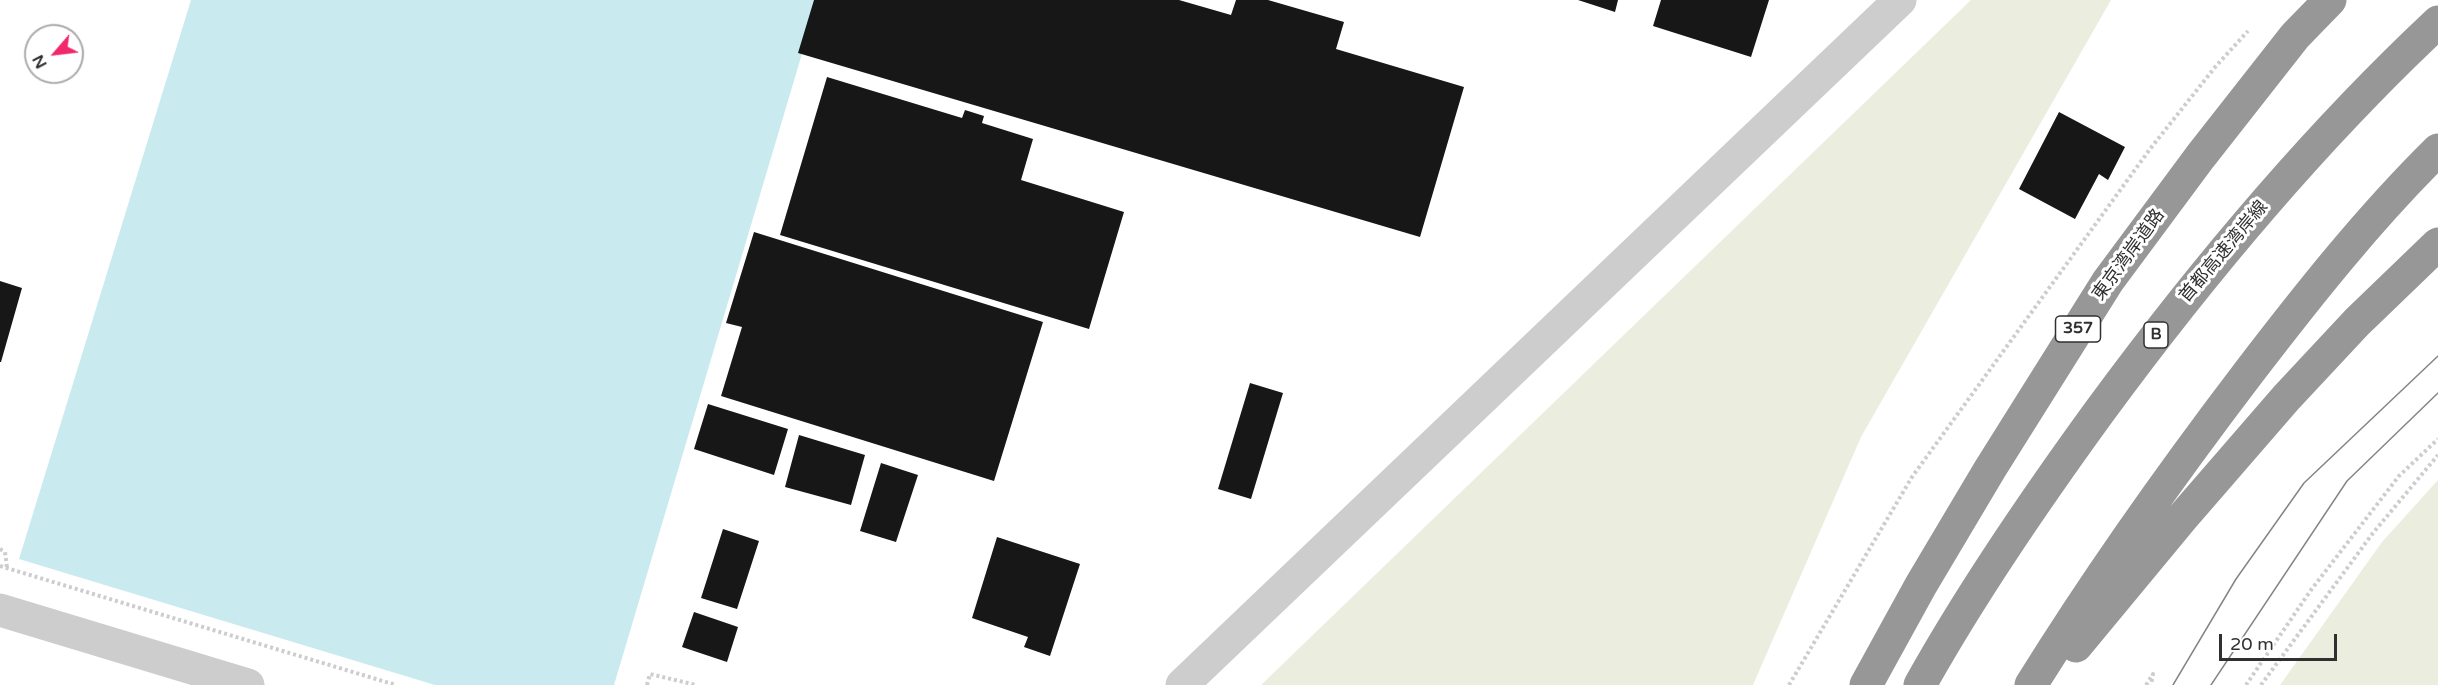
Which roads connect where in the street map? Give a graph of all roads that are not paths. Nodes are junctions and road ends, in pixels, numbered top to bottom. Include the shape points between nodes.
1 (1900, 0) edge
2 (2330, 0) edge
3 (2438, 22) edge
4 (2438, 150) edge
5 (2438, 244) edge
6 (0, 610) edge
7 (248, 685) edge
8 (1182, 685) edge
9 (1866, 685) edge
10 (1920, 685) edge
11 (2031, 685) edge
12 (2047, 685) edge

1 - 8 street
2 - 9 highway, 東京湾岸道路 / 357 via 2288,45 2108,281 1990,469
3 - 10 highway, 首都高速湾岸線 / B via 2394,63 2250,218 2148,345 2036,498
4 - 11 highway via 2308,296 2207,427 2088,594
5 - 12 highway via 2286,398 2109,605
6 - 7 street

